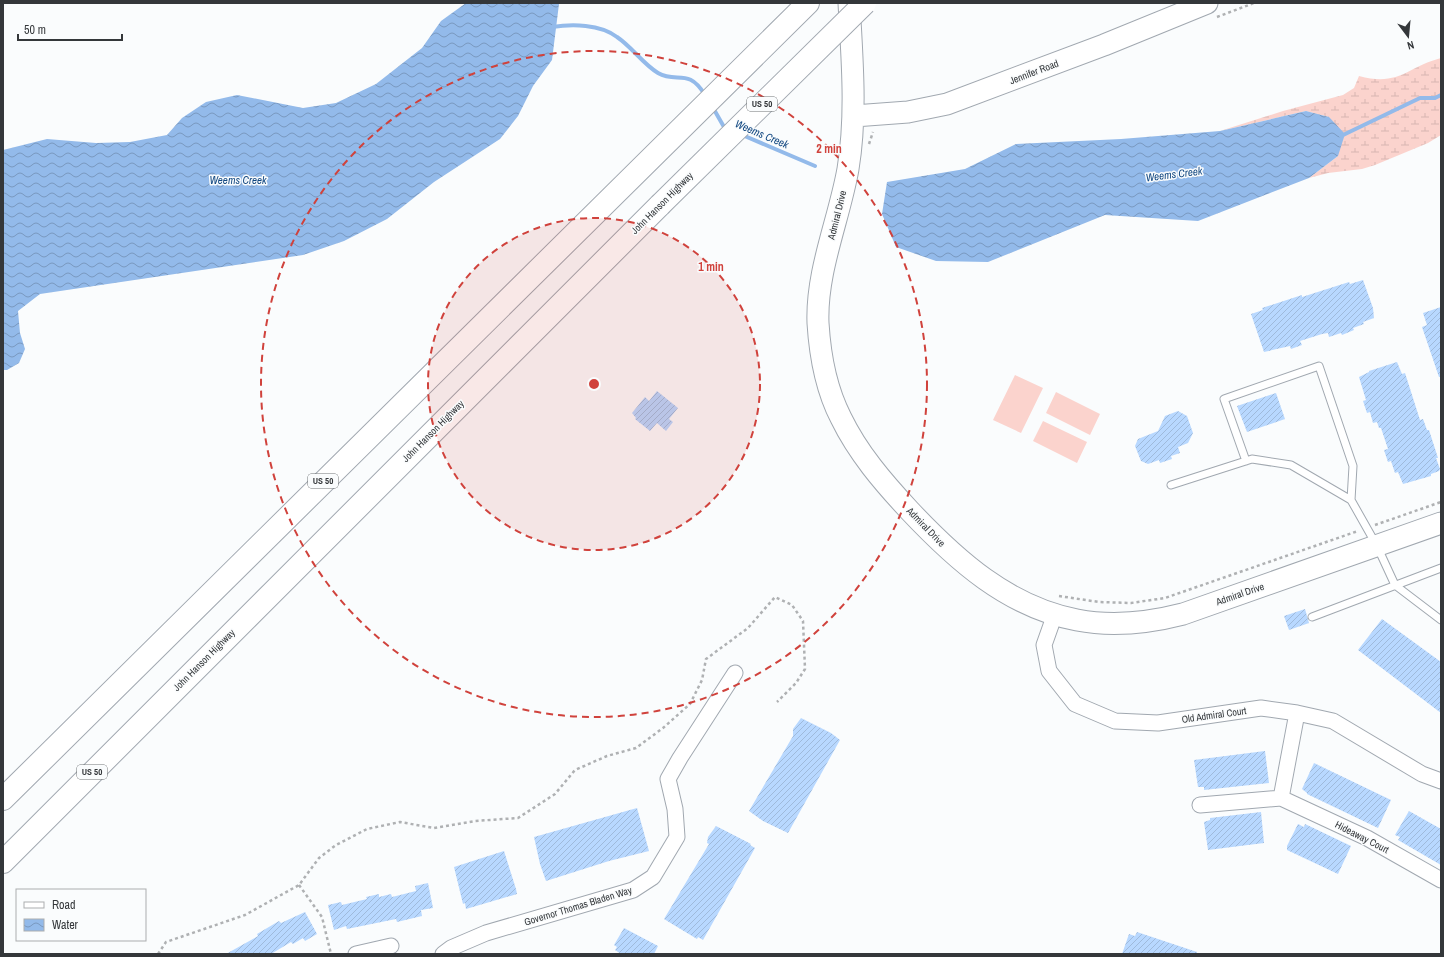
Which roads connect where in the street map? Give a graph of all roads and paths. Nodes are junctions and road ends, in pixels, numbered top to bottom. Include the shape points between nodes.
1 (808, 3) edge
2 (849, 3) edge
3 (865, 3) edge
4 (1207, 3) edge
5 (854, 116) junction
6 (874, 128) dead end
7 (868, 149) dead end
8 (1246, 461) junction
9 (1171, 485) dead end
10 (1351, 500) junction
11 (1441, 502) edge
12 (1441, 523) edge
13 (1372, 537) junction
14 (1441, 568) edge
15 (1395, 585) junction
16 (1052, 594) dead end
17 (1054, 614) junction
18 (1312, 617) dead end
19 (1440, 617) edge
20 (735, 674) dead end
21 (777, 702) dead end
22 (1297, 714) junction
23 (1441, 780) edge
24 (1281, 798) junction
25 (3, 799) edge
26 (1200, 805) dead end
27 (3, 862) edge
28 (1441, 880) edge
29 (299, 885) junction
30 (392, 946) dead end
31 (158, 954) edge
32 (331, 954) edge
33 (356, 954) edge
34 (443, 954) edge

1 - 25 highway, US 50
2 - 5 street, Admiral Drive
3 - 27 highway, John Hanson Highway / US 50, bridge
4 - 5 street, Jennifer Road via 1089,51 947,104 908,112
5 - 17 street, Admiral Drive via 848,169 818,304 821,354 832,399 849,435 887,487 943,546 996,588
6 - 7 path
8 - 9 lane
8 - 10 lane via 1252,459 1291,465
8 - 10 lane via 1224,399 1319,366 1353,466
10 - 13 lane
11 - 13 path
12 - 13 street, Admiral Drive
13 - 15 lane
13 - 16 path via 1165,598 1131,603 1099,602
13 - 17 street, Admiral Drive via 1163,620 1144,623 1100,623
14 - 15 lane
15 - 18 lane
15 - 19 lane
17 - 22 street, Old Admiral Court via 1044,645 1049,671 1075,704 1115,721 1158,723 1261,708
20 - 34 street, Governor Thomas Bladen Way via 668,779 675,809 677,837 653,877 633,890 486,933
21 - 29 path via 796,684 805,669 803,621 792,605 775,597 748,628 706,659 702,680 690,704 636,748 607,756 575,770 555,794 518,818 475,821 434,828 400,822 367,828 336,845 319,858
22 - 23 street, Old Admiral Court via 1333,721 1422,774
22 - 24 street
24 - 26 street, Hideaway Court
24 - 28 street, Hideaway Court via 1367,838
29 - 31 path via 245,915 166,942
29 - 32 path via 322,917
30 - 33 street

